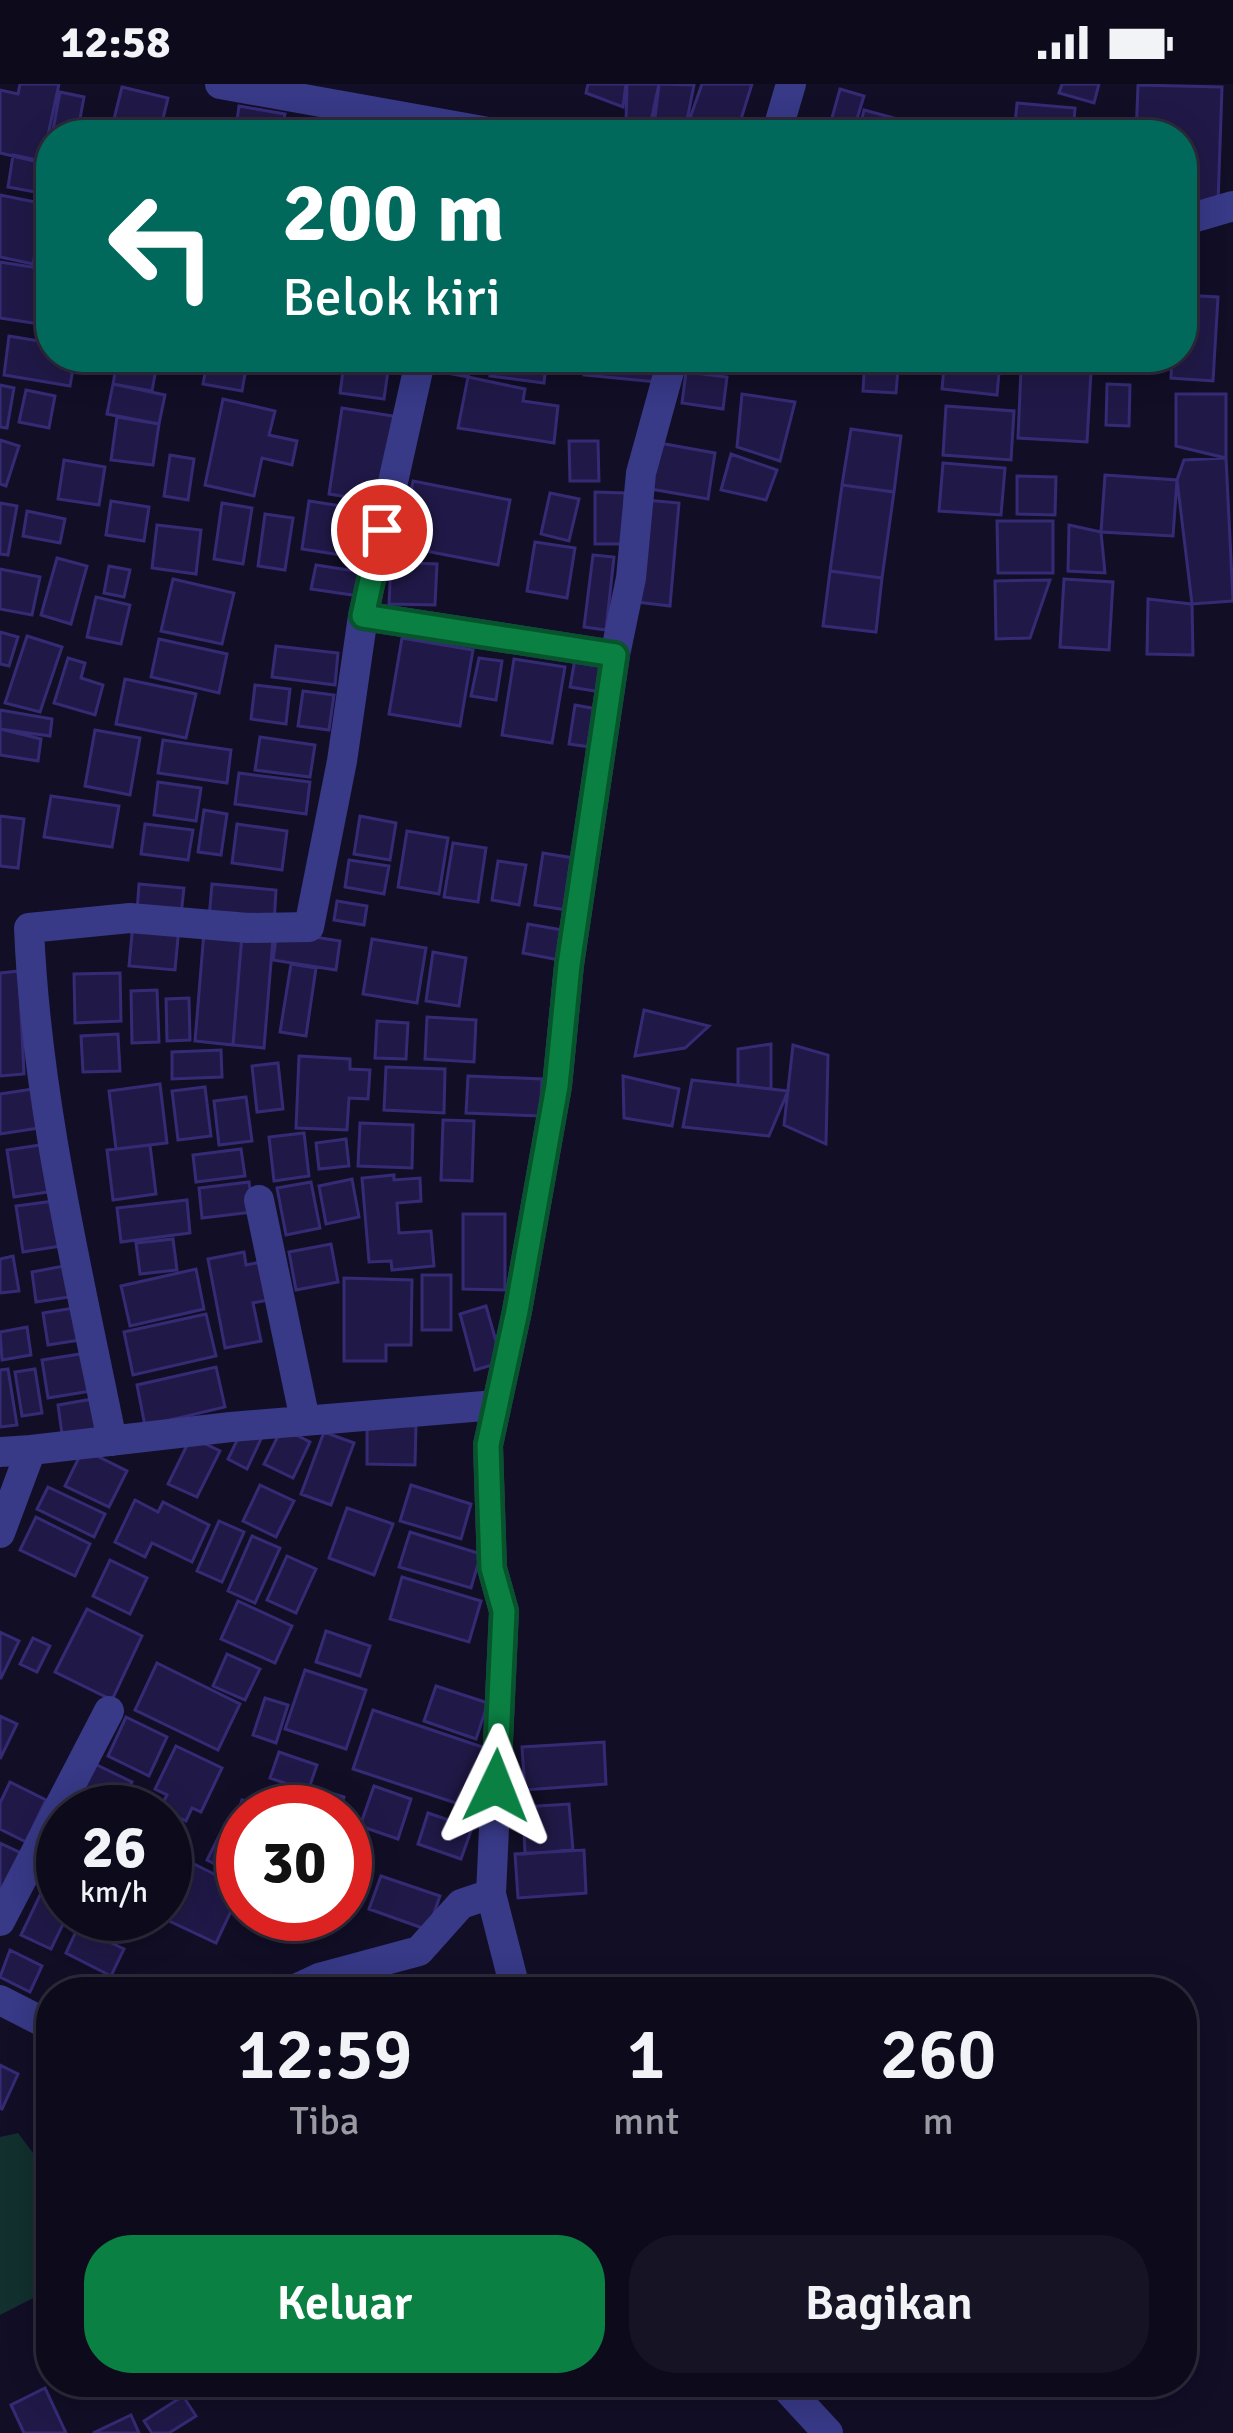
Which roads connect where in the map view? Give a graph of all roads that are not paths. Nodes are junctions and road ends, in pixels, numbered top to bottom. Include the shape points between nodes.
1 (220, 84) edge
2 (791, 84) edge
3 (404, 120) edge
4 (780, 120) edge
5 (1233, 206) edge
6 (1197, 217) edge
7 (418, 372) edge
8 (669, 372) edge
9 (363, 616) junction
10 (615, 655) junction
11 (14, 926) edge
12 (259, 1200) dead end
13 (496, 1405) junction
14 (305, 1420) junction
15 (112, 1441) junction
16 (15, 1451) edge
17 (0, 1533) edge
18 (109, 1711) dead end
19 (491, 1894) junction
20 (0, 1921) edge
21 (324, 1977) edge
22 (512, 1977) edge
23 (0, 2000) edge
24 (36, 2018) edge
25 (795, 2397) edge
26 (829, 2433) edge

1 - 3 street
2 - 4 street
5 - 6 street
7 - 9 street
8 - 10 street via 641,473
9 - 10 street
9 - 11 street via 309,927 130,918
10 - 13 street via 557,1086
11 - 15 street
12 - 14 street
13 - 14 street
13 - 19 street via 488,1445 492,1568 504,1611
14 - 15 street
15 - 16 street
16 - 17 street
18 - 20 street
19 - 21 street via 461,1904 419,1951
19 - 22 street
23 - 24 street
25 - 26 street

